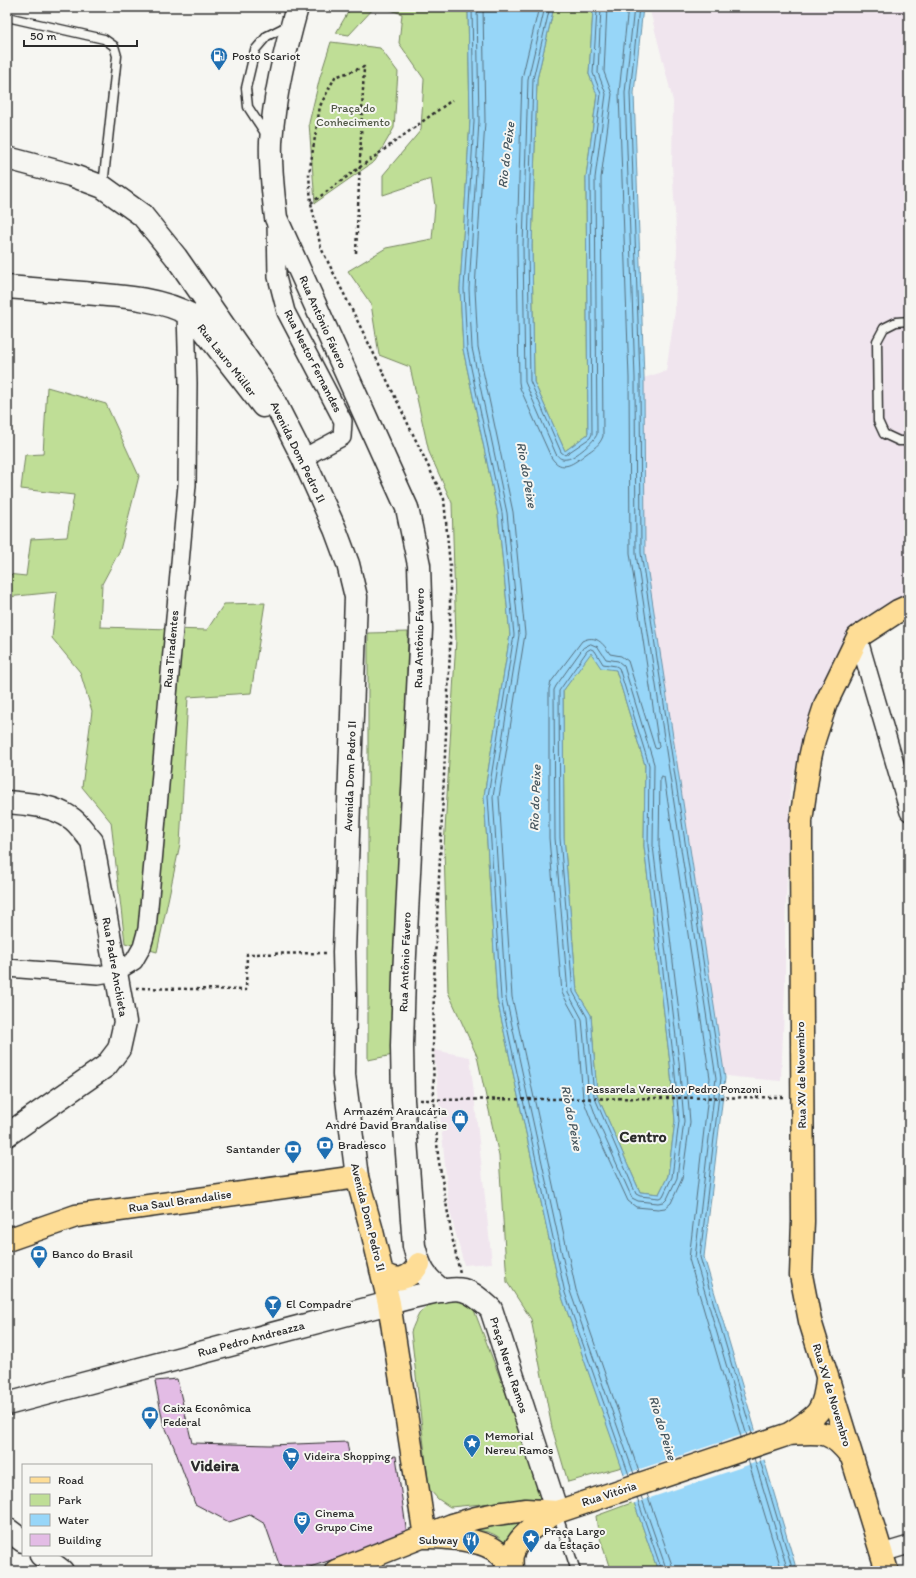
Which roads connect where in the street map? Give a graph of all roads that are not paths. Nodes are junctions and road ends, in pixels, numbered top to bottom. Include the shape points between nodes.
1 (295, 15) edge
2 (7, 17) edge
3 (271, 143) junction
4 (7, 158) edge
5 (103, 187) junction
6 (276, 218) junction
7 (7, 287) edge
8 (186, 312) junction
9 (909, 321) edge
10 (909, 441) edge
11 (303, 458) junction
12 (909, 606) edge
13 (858, 636) junction
14 (7, 802) edge
15 (909, 812) edge
16 (7, 968) edge
17 (117, 980) junction
18 (7, 1135) edge
19 (357, 1177) junction
20 (7, 1240) edge
21 (419, 1264) junction
22 (381, 1270) junction
23 (443, 1291) junction
24 (389, 1303) junction
25 (491, 1310) joint
26 (827, 1378) junction
27 (7, 1404) edge
28 (782, 1437) junction
29 (851, 1456) junction
30 (557, 1512) junction
31 (7, 1529) edge
32 (426, 1537) junction
33 (22, 1540) edge
34 (909, 1545) edge
35 (42, 1556) edge
36 (885, 1562) edge
37 (62, 1571) edge
38 (336, 1571) edge
39 (511, 1571) edge
40 (576, 1571) edge

1 - 3 main road, Rua Antônio Fávero via 277,92
1 - 3 lane via 267,36 255,50 246,88 248,107
2 - 5 lane via 104,39 114,46 117,56
3 - 6 main road, Rua Antônio Fávero
4 - 5 main road, Avenida Dom Pedro II via 71,175
5 - 11 main road, Avenida Dom Pedro II via 142,215 176,257 272,397
6 - 11 street, Rua Nestor Fernandes via 277,277 286,312 343,420 342,437
6 - 21 main road, Rua Antônio Fávero via 407,508 419,565 421,629 402,1046 414,1246
7 - 8 main road, Rua Lauro Müller via 120,296 158,302
8 - 11 main road, Rua Lauro Müller via 193,316
8 - 17 street, Rua Tiradentes via 186,485 147,929 142,948 134,962
9 - 10 lane via 896,322 884,328 877,341 878,421 884,434 899,441
11 - 19 main road, Avenida Dom Pedro II via 335,529 348,564 356,597 344,952 344,1075
12 - 13 main road
13 - 15 street
13 - 26 main road, Rua XV de Novembro via 826,703 814,740 801,821 801,1275 810,1321
14 - 17 main road, Rua Padre Anchieta via 27,803 53,809 72,818 92,841
16 - 17 street via 98,975
17 - 18 main road, Rua Padre Anchieta via 125,1022 119,1049 106,1066
19 - 20 main road, Rua Saul Brandalise via 76,1216
19 - 22 main road, Avenida Dom Pedro II
21 - 22 main road via 407,1278 387,1275
21 - 23 main road, Rua Antônio Fávero via 430,1281
22 - 24 main road, Avenida Dom Pedro II
23 - 24 main road, Rua Pedro Andreazza
23 - 25 main road, Rua Pedro Andreazza via 464,1290
24 - 27 main road, Rua Pedro Andreazza
24 - 32 main road, Avenida Dom Pedro II
25 - 30 main road, Praça Nereu Ramos
26 - 28 main road, Rua Vitória via 825,1397 818,1412
26 - 29 main road, Rua XV de Novembro
28 - 29 main road, Rua Vitória via 811,1433 826,1434 841,1443
28 - 30 main road, Rua Vitória
29 - 36 main road, Rua XV de Novembro
30 - 32 main road, Rua Vitória via 526,1510 496,1514 452,1525
30 - 39 main road via 532,1528 521,1539 512,1556
30 - 40 lane
31 - 33 main road
32 - 38 main road, Rua Vitória
32 - 39 main road via 488,1545 502,1556
34 - 36 street
35 - 37 main road

